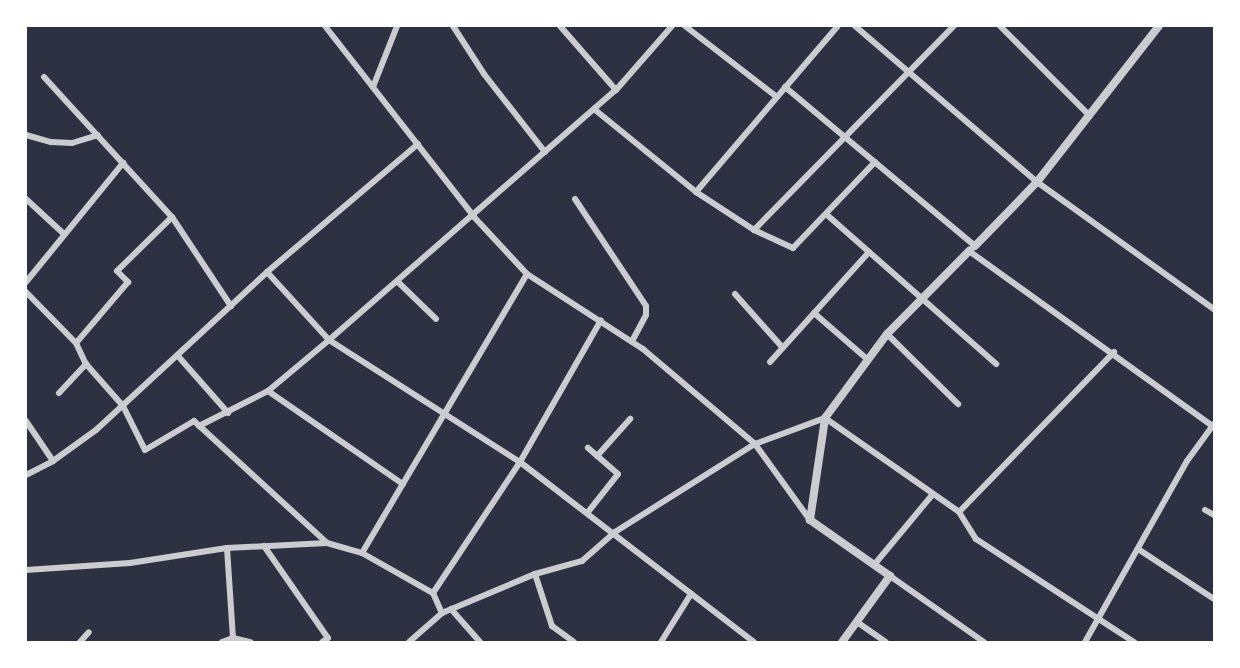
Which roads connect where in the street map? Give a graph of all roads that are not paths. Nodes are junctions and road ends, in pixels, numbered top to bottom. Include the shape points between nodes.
1 (325, 26) edge
2 (397, 26) edge
3 (453, 26) edge
4 (560, 26) edge
5 (672, 26) edge
6 (685, 26) edge
7 (838, 26) edge
8 (855, 26) edge
9 (954, 26) edge
10 (1000, 26) edge
11 (1159, 26) edge
12 (907, 74) junction
13 (44, 78) dead end
14 (373, 87) junction
15 (785, 87) junction
16 (616, 90) junction
17 (777, 97) junction
18 (594, 109) junction
19 (1090, 116) junction
20 (26, 135) edge
21 (98, 135) junction
22 (845, 137) junction
23 (418, 144) junction
24 (545, 152) junction
25 (874, 162) junction
26 (123, 163) junction
27 (1037, 182) junction
28 (696, 192) junction
29 (26, 199) edge
30 (575, 200) dead end
31 (826, 214) junction
32 (172, 217) junction
33 (474, 217) junction
34 (754, 230) junction
35 (64, 234) junction
36 (972, 249) junction
37 (869, 252) junction
38 (267, 272) junction
39 (527, 274) junction
40 (26, 282) edge
41 (398, 282) junction
42 (26, 292) edge
43 (735, 294) dead end
44 (923, 299) junction
45 (231, 306) junction
46 (1215, 309) edge
47 (814, 313) junction
48 (436, 319) dead end
49 (602, 320) junction
50 (886, 334) junction
51 (329, 340) junction
52 (632, 341) junction
53 (76, 343) junction
54 (783, 348) junction
55 (1114, 352) junction
56 (178, 356) junction
57 (866, 358) junction
58 (770, 362) dead end
59 (86, 364) junction
60 (996, 364) dead end
61 (268, 391) junction
62 (59, 393) dead end
63 (958, 404) dead end
64 (123, 406) junction
65 (228, 413) junction
66 (445, 414) junction
67 (825, 418) junction
68 (630, 419) dead end
69 (26, 421) edge
70 (1214, 425) edge
71 (200, 426) junction
72 (755, 444) junction
73 (588, 448) dead end
74 (597, 456) junction
75 (53, 461) junction
76 (520, 462) junction
77 (26, 475) edge
78 (403, 484) junction
79 (933, 494) junction
80 (1205, 510) dead end
81 (588, 512) junction
82 (958, 512) junction
83 (1215, 515) edge
84 (810, 520) junction
85 (615, 532) junction
86 (327, 543) junction
87 (264, 546) junction
88 (227, 548) junction
89 (1138, 549) junction
90 (362, 553) junction
91 (874, 565) junction
92 (26, 570) edge
93 (536, 574) junction
94 (890, 576) junction
95 (433, 593) junction
96 (691, 594) junction
97 (1215, 599) edge
98 (451, 609) junction
99 (442, 613) junction
100 (1099, 618) junction
101 (857, 622) junction
102 (89, 632) dead end
103 (233, 638) junction
104 (80, 642) edge
105 (222, 642) edge
106 (251, 642) edge
107 (322, 642) edge
108 (409, 642) edge
109 (480, 642) edge
110 (574, 642) edge
111 (662, 642) edge
112 (754, 642) edge
113 (842, 642) edge
114 (886, 642) edge
115 (984, 642) edge
116 (1085, 642) edge
117 (1134, 642) edge

1 - 14 street
2 - 14 street
3 - 24 street via 484,74
4 - 16 street
5 - 16 street
6 - 17 street
7 - 15 street
8 - 12 street
9 - 12 street
10 - 19 street
11 - 19 street
12 - 22 street
12 - 27 street
13 - 21 street
14 - 23 street
15 - 17 street
15 - 22 street
16 - 18 street
17 - 28 street
18 - 24 street
18 - 28 street
19 - 27 street
20 - 21 street via 72,143
21 - 26 street
22 - 25 street
22 - 34 street
23 - 33 street
23 - 38 street
24 - 33 street
25 - 31 street
25 - 36 street
26 - 32 street
26 - 35 street
27 - 36 street
27 - 46 street
28 - 34 street
29 - 35 street
30 - 52 street via 646,306 646,315
31 - 34 street via 793,248
31 - 37 street
32 - 45 street
32 - 53 street via 117,271 128,282
33 - 39 street
33 - 41 street
35 - 40 street
36 - 44 street
36 - 55 street
37 - 44 street
37 - 47 street
38 - 45 street
38 - 51 street
39 - 49 street
39 - 66 street
41 - 48 street
41 - 51 street
42 - 53 street
43 - 54 street
44 - 50 street
44 - 60 street
45 - 56 street
47 - 54 street
47 - 57 street
49 - 52 street
49 - 76 street
50 - 57 street
50 - 63 street
51 - 61 street
51 - 66 street
52 - 72 street
53 - 59 street
54 - 58 street
55 - 70 street
55 - 82 street
56 - 64 street
56 - 65 street
57 - 67 street
59 - 62 street
59 - 64 street
61 - 65 street
61 - 78 street
64 - 71 street via 145,450 194,420
64 - 75 street
65 - 71 street
66 - 76 street
66 - 78 street
67 - 72 street
67 - 79 street
67 - 84 street
68 - 74 street
69 - 75 street
70 - 89 street via 1187,461
71 - 86 street
72 - 84 street
72 - 85 street
73 - 74 street
74 - 81 street via 618,474
75 - 77 street
76 - 81 street
76 - 95 street
78 - 90 street
79 - 82 street
79 - 91 street
80 - 83 street
81 - 85 street
82 - 100 street via 976,539 1060,597
84 - 91 street
85 - 93 street via 582,561
85 - 96 street
86 - 87 street
86 - 90 street
87 - 88 street
87 - 107 street via 328,638
88 - 92 street via 130,563
88 - 103 street
89 - 97 street
89 - 100 street
90 - 95 street
91 - 94 street
93 - 98 street
93 - 110 street via 552,626
94 - 101 street
94 - 115 street
95 - 99 street
96 - 111 street
96 - 112 street
98 - 99 street
98 - 109 street
99 - 108 street
100 - 116 street
100 - 117 street
101 - 113 street
101 - 114 street
102 - 104 street
103 - 105 street
103 - 106 street

